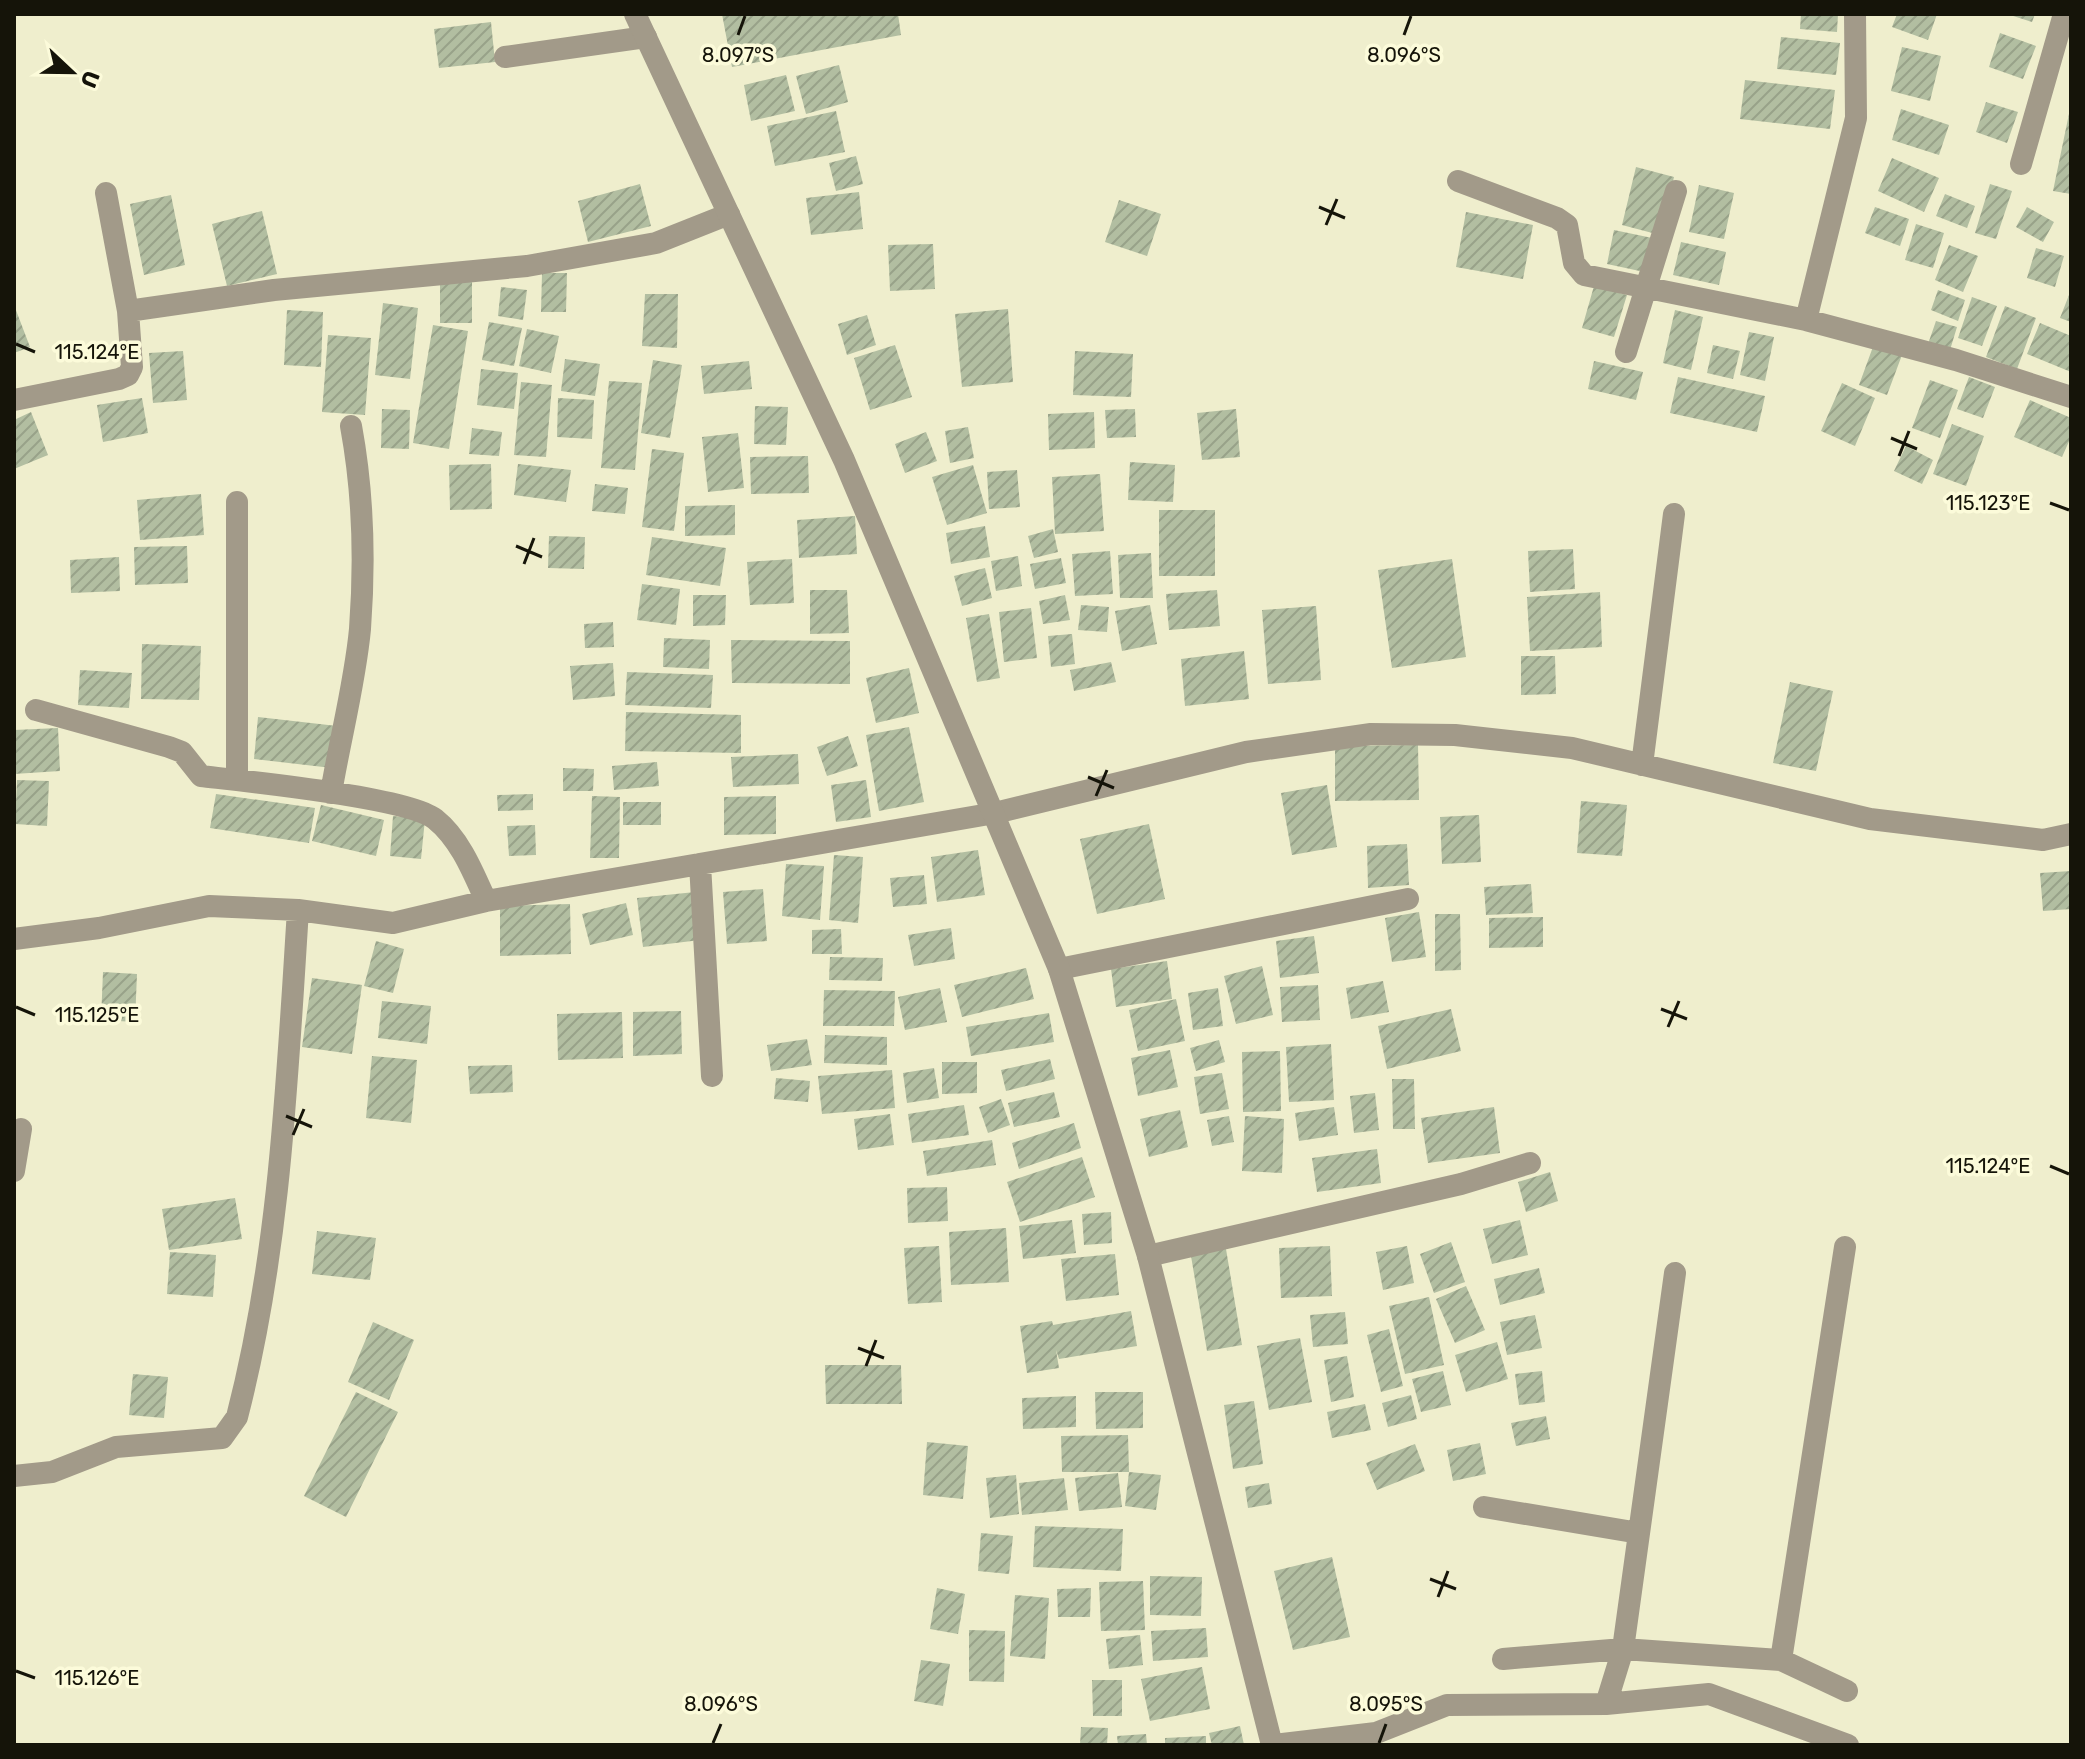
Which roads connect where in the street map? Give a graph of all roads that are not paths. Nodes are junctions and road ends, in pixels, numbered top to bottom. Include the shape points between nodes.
1 (635, 14) edge
2 (1855, 14) edge
3 (2064, 14) edge
4 (646, 37) junction
5 (505, 57) dead end
6 (2021, 164) dead end
7 (1458, 181) dead end
8 (1676, 191) dead end
9 (106, 193) dead end
10 (729, 214) junction
11 (1647, 287) junction
12 (128, 311) junction
13 (1806, 320) junction
14 (1626, 352) dead end
15 (2071, 397) edge
16 (14, 400) edge
17 (351, 426) dead end
18 (237, 502) dead end
19 (1674, 514) dead end
20 (36, 710) dead end
21 (1642, 765) junction
22 (237, 780) junction
23 (331, 793) junction
24 (995, 813) junction
25 (2071, 834) edge
26 (700, 864) junction
27 (1408, 899) dead end
28 (486, 901) junction
29 (298, 910) junction
30 (14, 939) edge
31 (1059, 969) junction
32 (712, 1076) dead end
33 (21, 1129) dead end
34 (1530, 1163) dead end
35 (14, 1171) edge
36 (1845, 1247) dead end
37 (1148, 1256) junction
38 (1675, 1273) dead end
39 (14, 1476) edge
40 (1484, 1507) dead end
41 (1639, 1533) junction
42 (1623, 1649) junction
43 (1503, 1659) dead end
44 (1781, 1660) junction
45 (1847, 1691) dead end
46 (1606, 1704) junction
47 (1273, 1745) edge
48 (1848, 1745) edge

1 - 4 street
2 - 13 street via 1856,118
3 - 6 street
4 - 5 street
4 - 10 street
7 - 11 street via 1567,225 1574,263 1584,275
8 - 11 street
9 - 12 street
10 - 12 street via 656,243 527,266 274,290
10 - 24 street via 844,460
11 - 13 street
11 - 14 street
12 - 16 street via 128,375
13 - 15 street
17 - 23 street via 359,480 360,631
18 - 22 street
19 - 21 street
20 - 22 street via 169,747 182,752 201,776
21 - 24 street via 1572,748 1455,735 1371,734 1246,752
21 - 25 street via 1870,819 2043,840
22 - 23 street
23 - 28 street via 433,817 465,855
24 - 26 street
24 - 31 street
26 - 28 street
26 - 32 street
27 - 31 street
28 - 29 street via 393,923
29 - 30 street via 209,906
29 - 39 street via 272,1241 237,1417 222,1438 116,1447 52,1472
31 - 37 street
33 - 35 street
34 - 37 street via 1461,1184
36 - 44 street
37 - 47 street
38 - 41 street
40 - 41 street
41 - 42 street
42 - 43 street
42 - 44 street
42 - 46 street
44 - 45 street
46 - 47 street via 1447,1705 1376,1733
46 - 48 street via 1709,1694

